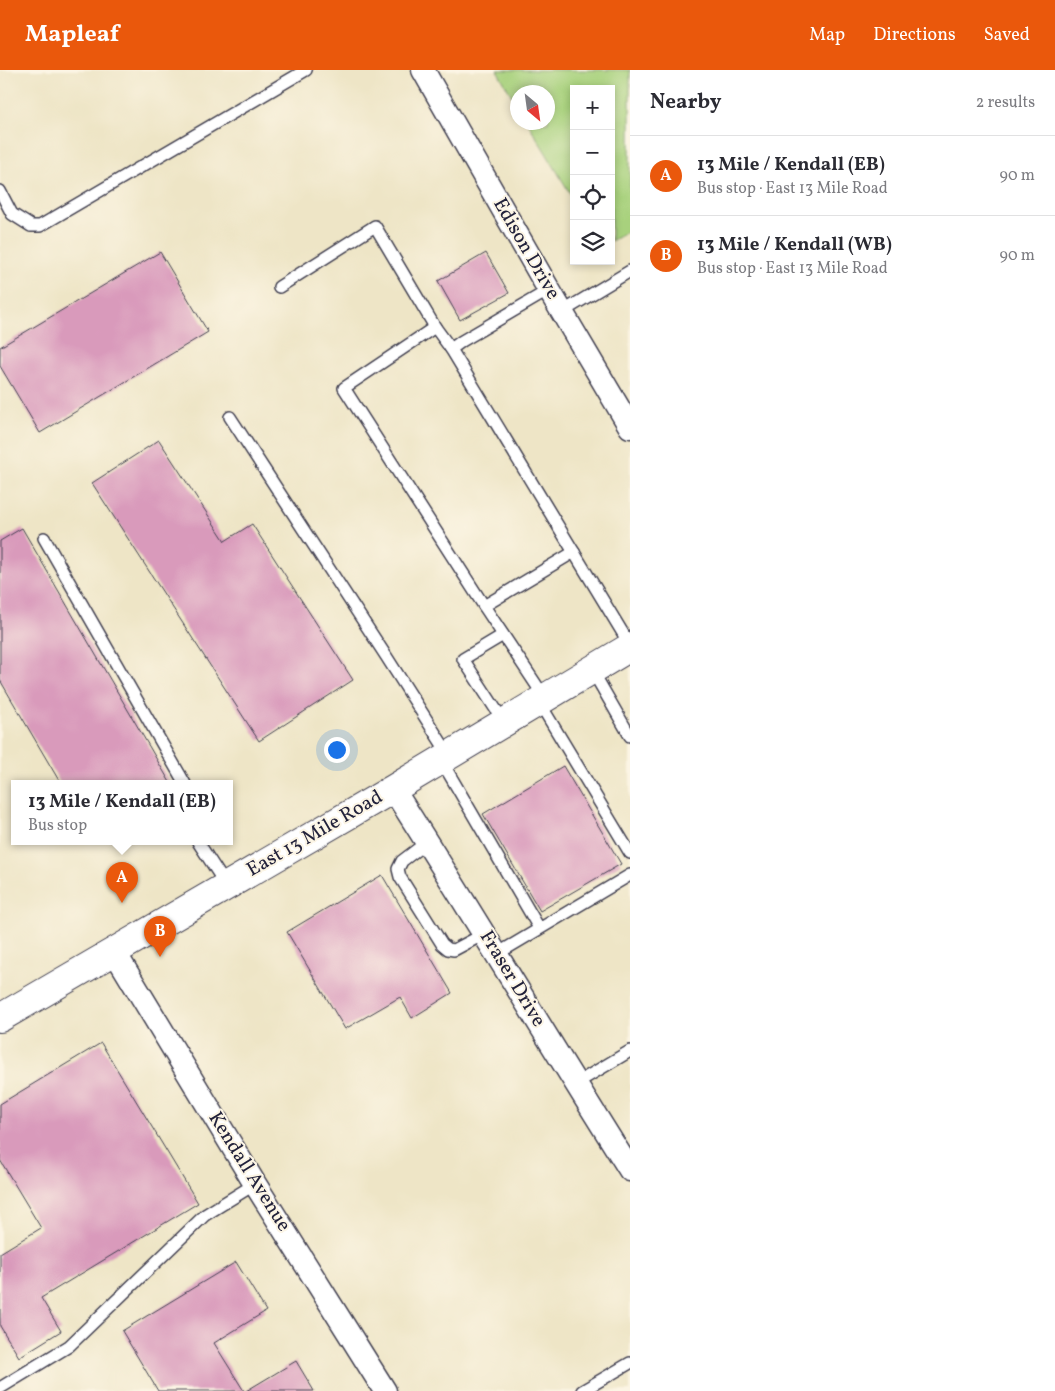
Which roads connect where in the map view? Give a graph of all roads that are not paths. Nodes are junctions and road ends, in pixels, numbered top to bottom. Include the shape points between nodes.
1 (306, 70) edge
2 (423, 70) edge
3 (0, 191) edge
4 (630, 271) edge
5 (279, 287) dead end
6 (549, 290) junction
7 (562, 312) junction
8 (435, 327) junction
9 (452, 349) junction
10 (230, 417) dead end
11 (630, 427) edge
12 (44, 538) dead end
13 (574, 552) junction
14 (484, 606) junction
15 (503, 635) junction
16 (630, 646) edge
17 (592, 670) junction
18 (542, 700) junction
19 (504, 722) junction
20 (630, 736) edge
21 (445, 758) junction
22 (183, 780) edge
23 (393, 789) junction
24 (427, 842) junction
25 (200, 845) edge
26 (630, 853) edge
27 (630, 875) edge
28 (226, 885) junction
29 (539, 928) junction
30 (484, 934) junction
31 (114, 951) junction
32 (497, 954) junction
33 (0, 1018) edge
34 (630, 1050) edge
35 (575, 1084) junction
36 (630, 1170) edge
37 (255, 1184) junction
38 (630, 1362) edge
39 (0, 1388) edge
40 (378, 1388) edge
41 (582, 1391) edge

1 - 3 lane via 40,226 31,226 12,214
2 - 6 street, Edison Drive
4 - 7 lane
5 - 8 lane via 375,226
6 - 7 street, Edison Drive
6 - 9 lane
7 - 11 street, Edison Drive
8 - 9 lane
8 - 14 lane via 344,388
9 - 13 lane
10 - 21 lane via 386,656
12 - 22 lane
13 - 14 lane
13 - 16 lane
14 - 15 lane
15 - 18 lane
15 - 19 lane via 463,659
16 - 17 main road, East 13 Mile Road
17 - 18 main road, East 13 Mile Road
17 - 20 lane
18 - 19 main road, East 13 Mile Road
18 - 26 lane
19 - 21 main road, East 13 Mile Road
21 - 23 main road, East 13 Mile Road
21 - 29 lane
23 - 24 street, Fraser Drive
23 - 28 main road, East 13 Mile Road
24 - 30 street, Fraser Drive
24 - 30 lane via 402,861 398,868 400,877 448,949 454,950
25 - 28 lane
27 - 29 lane
28 - 31 main road, East 13 Mile Road
29 - 32 lane
30 - 32 street, Fraser Drive
31 - 33 main road, East 13 Mile Road
31 - 37 street, Kendall Avenue
32 - 35 street, Fraser Drive
34 - 35 lane
35 - 36 street, Fraser Drive
37 - 39 lane via 205,1215 69,1346
37 - 40 street, Kendall Avenue
38 - 41 lane

